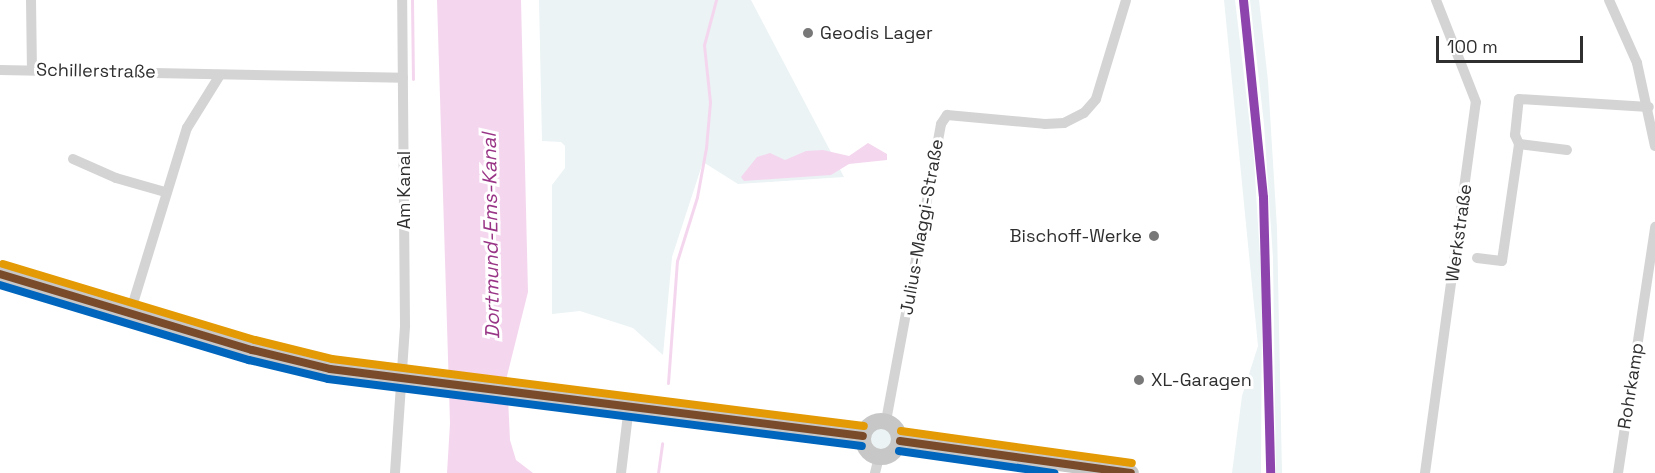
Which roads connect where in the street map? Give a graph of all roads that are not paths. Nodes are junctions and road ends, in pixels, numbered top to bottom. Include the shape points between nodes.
1 (32, 0) edge
2 (402, 0) edge
3 (1126, 0) edge
4 (1436, 0) edge
5 (1609, 0) edge
6 (0, 70) edge
7 (32, 70) junction
8 (220, 75) junction
9 (403, 78) junction
10 (1649, 107) junction
11 (1519, 144) junction
12 (1655, 146) edge
13 (1567, 150) dead end
14 (73, 159) dead end
15 (165, 192) junction
16 (1655, 227) edge
17 (1477, 258) dead end
18 (0, 274) edge
19 (130, 313) junction
20 (402, 379) junction
21 (629, 406) junction
22 (886, 421) junction
23 (863, 436) junction
24 (900, 441) junction
25 (877, 465) edge
26 (395, 473) edge
27 (621, 473) edge
28 (1131, 473) edge
29 (1425, 473) edge
30 (1618, 473) edge

1 - 7 street
2 - 9 street, Am Kanal
3 - 22 street, Julius-Maggi-Straße via 1096,99 1084,113 1064,123 948,115 940,124
4 - 29 street, Werkstraße via 1476,102
5 - 10 street via 1637,63
6 - 7 street, Schillerstraße
7 - 8 street, Schillerstraße
8 - 9 street
8 - 15 street via 187,128
9 - 20 street, Am Kanal
10 - 11 street via 1519,99 1515,135
10 - 12 street
11 - 13 street
11 - 17 street via 1502,261
14 - 15 street via 116,178
15 - 19 street
16 - 30 street, Rohrkamp
18 - 19 main road
19 - 20 main road via 308,363
20 - 21 main road
20 - 26 street, Am Kanal
21 - 23 main road
21 - 27 street
22 - 23 main road via 871,423
22 - 24 main road via 897,428
23 - 25 main road via 866,450
24 - 25 main road via 893,454
24 - 28 main road

